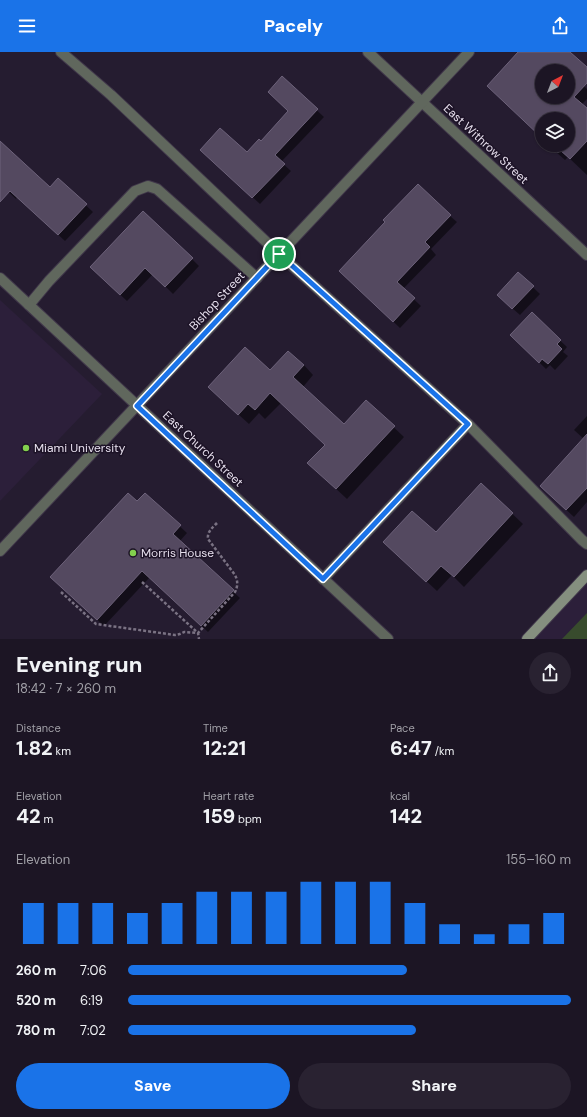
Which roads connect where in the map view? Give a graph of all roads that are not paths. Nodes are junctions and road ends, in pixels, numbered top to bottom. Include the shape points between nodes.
1 (62, 52) edge
2 (368, 52) edge
3 (469, 52) edge
4 (422, 102) junction
5 (279, 254) junction
6 (587, 255) edge
7 (0, 278) edge
8 (257, 278) junction
9 (29, 305) junction
10 (137, 406) junction
11 (468, 424) junction
12 (587, 544) edge
13 (0, 551) edge
14 (587, 575) edge
15 (323, 579) junction
16 (388, 639) edge
17 (528, 639) edge

1 - 5 street via 111,94
2 - 4 street, East Withrow Street
3 - 4 street, Bishop Street
4 - 5 street, Bishop Street
4 - 6 street, East Withrow Street
5 - 8 street, Bishop Street
5 - 11 street
7 - 9 street, East Church Street
8 - 9 street via 157,189 148,186 135,191
8 - 10 street, Bishop Street
9 - 10 street, East Church Street
10 - 13 street, Bishop Street
10 - 15 street, East Church Street
11 - 12 street
11 - 15 street
14 - 17 street
15 - 16 street, East Church Street

